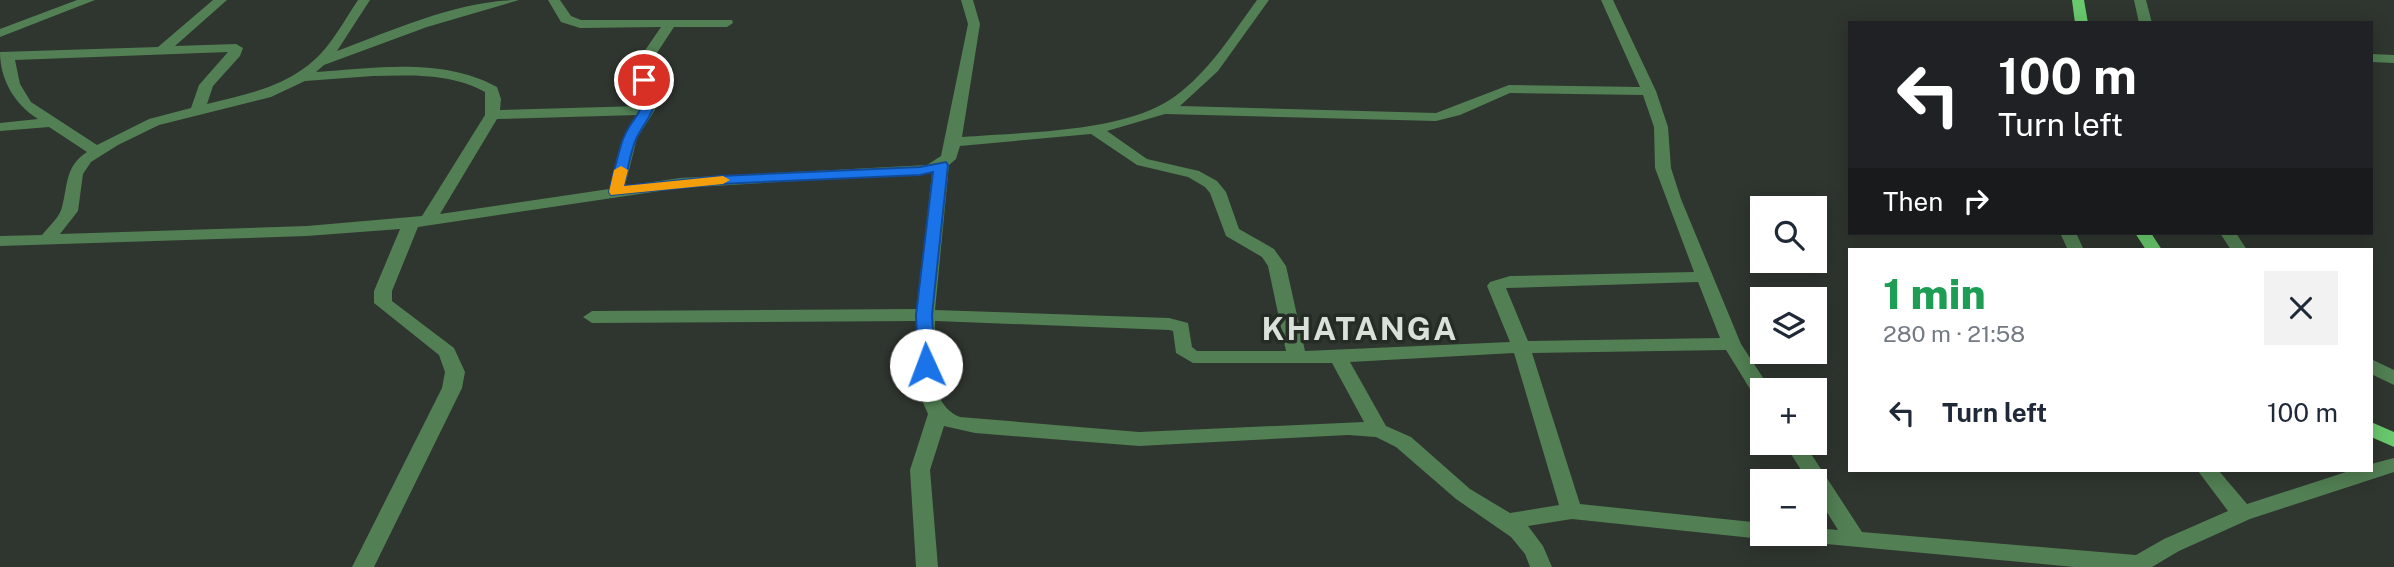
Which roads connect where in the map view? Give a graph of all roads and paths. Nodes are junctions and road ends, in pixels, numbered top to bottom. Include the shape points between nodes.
1 (89, 0) edge
2 (221, 0) edge
3 (364, 0) edge
4 (513, 0) edge
5 (554, 0) edge
6 (967, 0) edge
7 (1263, 0) edge
8 (1607, 0) edge
9 (2078, 0) edge
10 (2140, 0) edge
11 (2082, 21) edge
12 (2145, 21) edge
13 (670, 23) junction
14 (727, 23) dead end
15 (0, 33) edge
16 (162, 50) junction
17 (4, 56) edge
18 (2373, 58) edge
19 (2394, 60) edge
20 (322, 61) junction
21 (302, 77) junction
22 (1649, 91) junction
23 (198, 110) junction
24 (648, 110) junction
25 (1164, 110) junction
26 (492, 115) junction
27 (53, 122) junction
28 (0, 127) edge
29 (1092, 128) junction
30 (953, 142) junction
31 (96, 151) junction
32 (941, 165) junction
33 (616, 192) junction
34 (420, 222) junction
35 (47, 239) junction
36 (0, 241) edge
37 (1706, 277) junction
38 (924, 315) junction
39 (592, 317) dead end
40 (1732, 344) junction
41 (1521, 347) junction
42 (1338, 357) junction
43 (1297, 358) junction
44 (2373, 366) edge
45 (1753, 378) edge
46 (2394, 379) edge
47 (937, 414) junction
48 (2373, 430) edge
49 (1379, 431) junction
50 (2394, 440) edge
51 (1802, 455) edge
52 (2394, 465) edge
53 (2373, 471) edge
54 (2208, 472) edge
55 (2370, 472) edge
56 (1572, 511) junction
57 (2242, 513) junction
58 (1508, 521) junction
59 (1750, 530) edge
60 (1827, 537) edge
61 (1855, 539) junction
62 (2138, 566) edge
63 (363, 567) edge
64 (927, 567) edge
65 (1541, 567) edge

1 - 15 street
2 - 16 street
3 - 20 street
4 - 20 street via 422,24
5 - 13 street via 566,19 580,24
6 - 30 street via 974,24
7 - 25 street via 1196,85
8 - 22 street
9 - 11 main road
10 - 12 street
13 - 14 street
13 - 24 street via 644,62
16 - 17 street
16 - 23 street via 236,48 206,85
17 - 27 street via 26,105
18 - 19 street
20 - 21 street
21 - 23 street via 267,94
21 - 26 street via 422,72 471,79 492,90
22 - 25 street via 1509,89 1457,113 1436,117
22 - 37 street via 1661,127 1666,182
23 - 31 street via 154,122
24 - 26 street
24 - 33 street via 630,138
25 - 29 street
26 - 34 street
27 - 28 street
27 - 31 street
29 - 30 street
29 - 43 street via 1142,162 1193,174 1219,192 1232,232 1268,253 1277,266
30 - 32 street
31 - 35 street via 75,174 69,211
32 - 33 street via 920,171 720,180
32 - 38 street
33 - 34 street
34 - 35 street via 307,231
34 - 63 street via 382,298 447,352 455,372 452,388
35 - 36 street
37 - 40 street
37 - 41 street via 1503,281 1496,289
38 - 39 street
38 - 43 street via 1174,324 1184,330 1183,349 1193,358
38 - 47 street via 927,390
40 - 41 street
40 - 45 street
41 - 42 street
41 - 56 street
42 - 43 street
42 - 49 street
44 - 46 street
47 - 49 street via 947,420 992,427 1157,439 1363,428
47 - 64 street via 920,470
48 - 50 main road
49 - 58 street via 1400,439 1463,493
51 - 61 street
52 - 53 street
54 - 57 street
55 - 57 street
56 - 58 street
56 - 59 street
57 - 62 street
58 - 65 street via 1535,549
60 - 61 street
61 - 62 street

